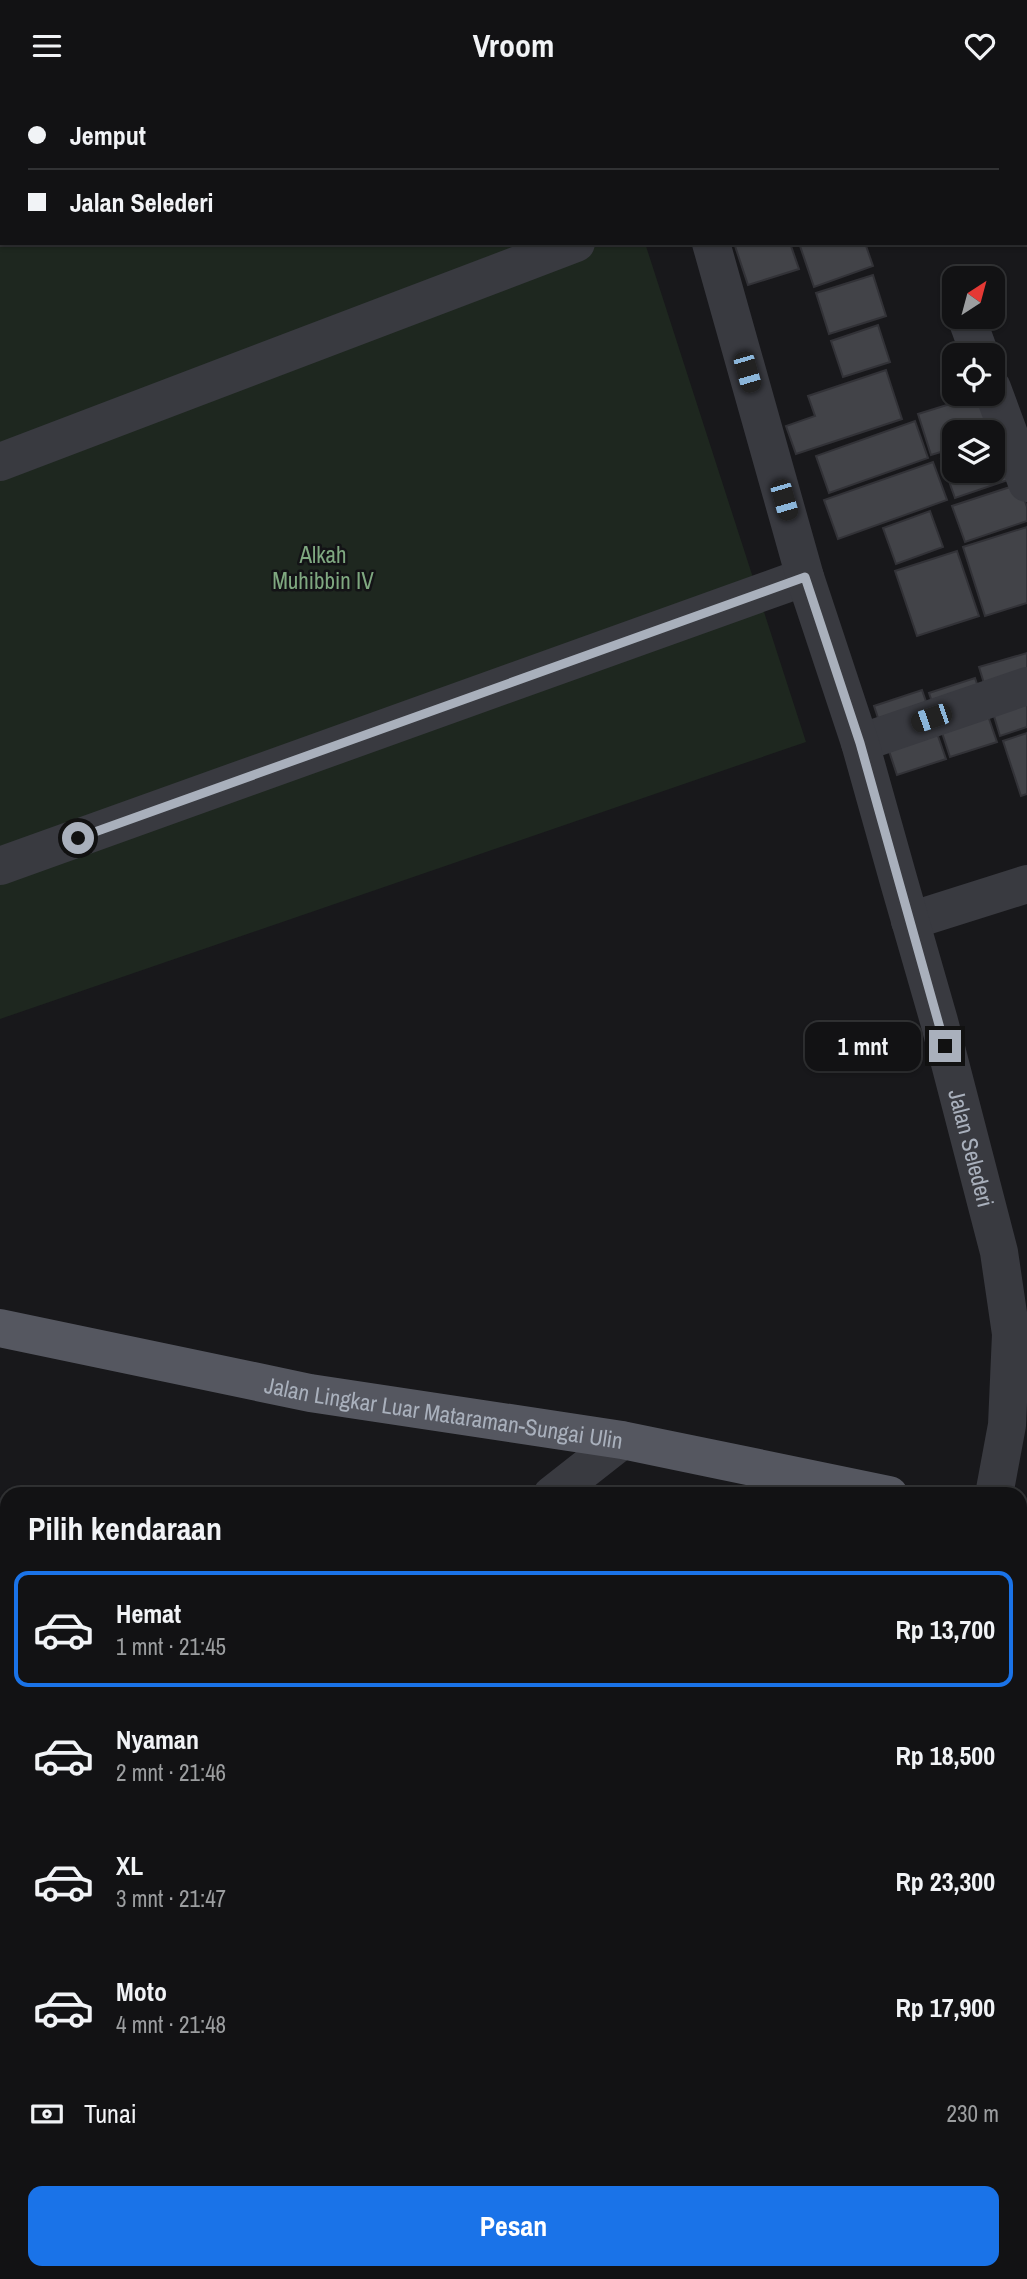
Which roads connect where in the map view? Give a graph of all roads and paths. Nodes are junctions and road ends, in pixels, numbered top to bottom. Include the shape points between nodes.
1 (571, 245) edge
2 (712, 245) edge
3 (999, 406) edge
4 (0, 462) edge
5 (1027, 483) edge
6 (805, 577) junction
7 (1027, 686) edge
8 (860, 743) junction
9 (0, 866) edge
10 (1027, 884) edge
11 (910, 921) junction
12 (0, 1328) edge
13 (622, 1440) junction
14 (562, 1487) edge
15 (850, 1487) edge
16 (995, 1487) edge

1 - 4 street
2 - 6 street, Jalan Selederi
3 - 5 street
6 - 8 street, Jalan Selederi
6 - 9 street
7 - 8 street
8 - 11 street, Jalan Selederi
10 - 11 street
11 - 16 street, Jalan Selederi via 999,1252 1011,1334 1007,1425
12 - 13 main road, Jalan Lingkar Luar Mataraman-Sungai Ulin via 310,1393
13 - 14 street
13 - 15 main road, Jalan Lingkar Luar Mataraman-Sungai Ulin

